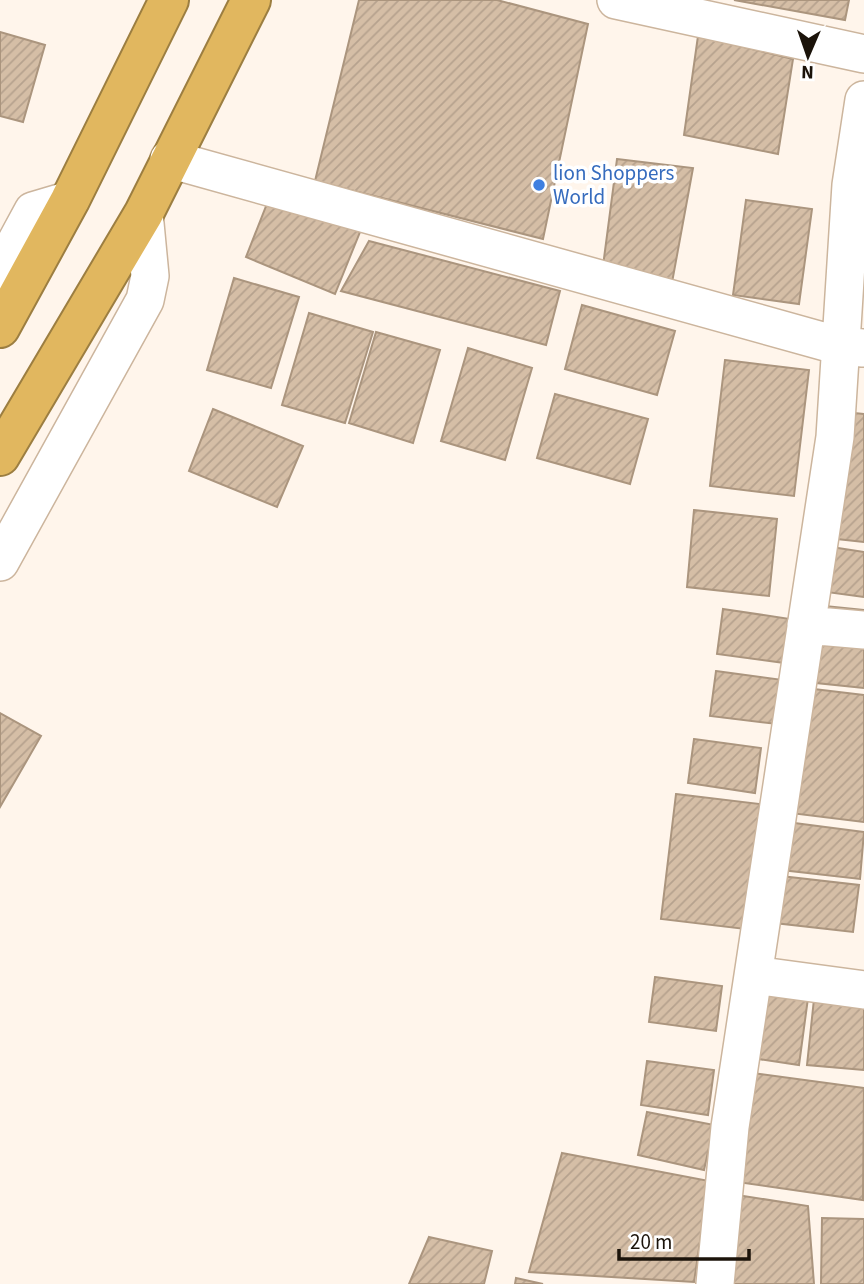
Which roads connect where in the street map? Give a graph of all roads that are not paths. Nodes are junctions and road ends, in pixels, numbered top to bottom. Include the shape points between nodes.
1 (169, 0) edge
2 (616, 0) edge
3 (249, 4) edge
4 (864, 54) edge
5 (864, 100) edge
6 (169, 159) junction
7 (70, 200) junction
8 (144, 213) junction
9 (0, 272) edge
10 (0, 328) edge
11 (852, 347) edge
12 (0, 456) edge
13 (0, 562) edge
14 (806, 625) junction
15 (864, 630) edge
16 (754, 975) junction
17 (864, 990) edge
18 (715, 1284) edge

1 - 7 highway
2 - 4 street
3 - 6 highway
5 - 11 street via 851,185
6 - 8 highway
6 - 11 street
7 - 9 street via 33,211
7 - 10 highway
8 - 12 highway
8 - 13 street via 150,276 145,300
11 - 14 street
14 - 15 street
14 - 16 street
16 - 17 street
16 - 18 street via 730,1127

